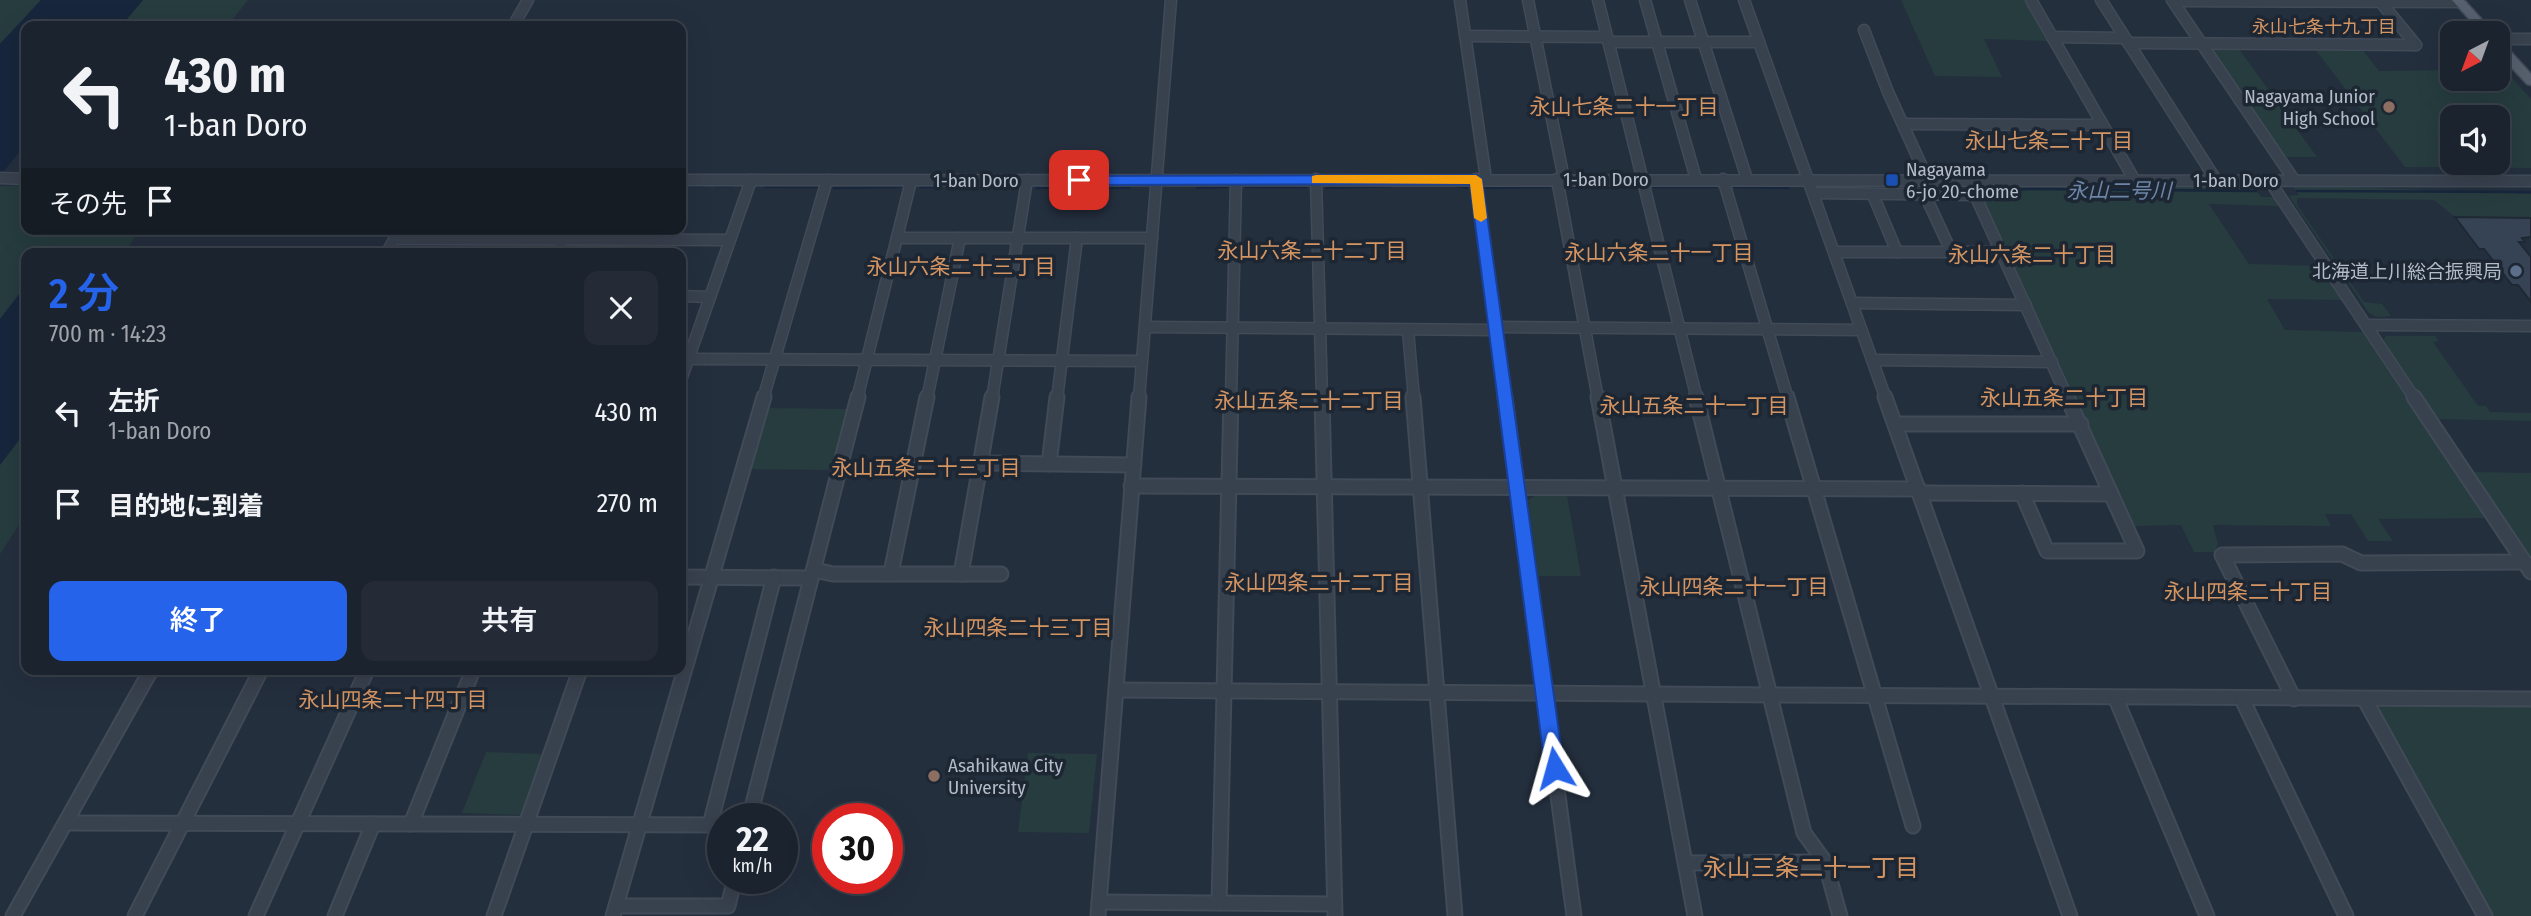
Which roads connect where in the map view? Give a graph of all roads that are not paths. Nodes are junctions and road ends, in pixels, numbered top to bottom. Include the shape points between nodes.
1 (528, 0) edge
2 (1171, 0) edge
3 (1460, 0) edge
4 (1528, 0) edge
5 (1598, 0) edge
6 (1645, 0) edge
7 (1690, 0) edge
8 (1744, 0) edge
9 (2031, 0) edge
10 (2101, 0) edge
11 (2173, 1) edge
12 (2264, 1) edge
13 (2380, 1) edge
14 (2459, 1) edge
15 (516, 21) edge
16 (2477, 21) edge
17 (1864, 30) dead end
18 (1466, 36) junction
19 (1535, 37) junction
20 (2052, 37) junction
21 (1608, 39) junction
22 (2531, 39) edge
23 (2126, 40) junction
24 (2510, 40) edge
25 (1703, 41) junction
26 (1657, 42) junction
27 (1759, 42) junction
28 (2202, 44) junction
29 (2510, 56) edge
30 (2531, 81) edge
31 (1904, 124) junction
32 (2102, 125) junction
33 (0, 178) edge
34 (21, 178) edge
35 (1316, 179) junction
36 (1481, 179) junction
37 (1561, 179) junction
38 (1642, 179) junction
39 (1696, 179) junction
40 (1747, 179) junction
41 (686, 180) edge
42 (751, 180) junction
43 (827, 180) junction
44 (1027, 180) junction
45 (1156, 180) junction
46 (1236, 180) junction
47 (1723, 180) junction
48 (1809, 180) junction
49 (1928, 180) junction
50 (2216, 180) junction
51 (2269, 180) junction
52 (2294, 180) junction
53 (911, 181) junction
54 (2135, 181) junction
55 (2531, 181) edge
56 (1814, 193) junction
57 (1873, 195) junction
58 (1926, 195) junction
59 (593, 235) edge
60 (897, 238) junction
61 (960, 238) junction
62 (1018, 238) junction
63 (1077, 238) junction
64 (1152, 239) junction
65 (730, 240) junction
66 (1834, 252) junction
67 (1897, 252) junction
68 (2001, 252) junction
69 (1952, 253) junction
70 (686, 296) edge
71 (710, 297) junction
72 (1853, 303) junction
73 (2026, 305) junction
74 (2367, 325) junction
75 (2531, 326) edge
76 (1145, 327) junction
77 (1232, 327) junction
78 (1318, 327) junction
79 (1494, 328) junction
80 (1585, 328) junction
81 (1678, 328) junction
82 (1767, 329) junction
83 (1408, 330) junction
84 (1861, 330) junction
85 (686, 354) edge
86 (686, 359) edge
87 (774, 360) junction
88 (1872, 360) junction
89 (867, 361) junction
90 (933, 361) junction
91 (997, 361) junction
92 (1061, 361) junction
93 (1142, 361) junction
94 (2052, 362) junction
95 (1895, 424) junction
96 (2081, 424) junction
97 (982, 463) junction
98 (1049, 464) junction
99 (1134, 465) junction
100 (1131, 486) junction
101 (1228, 487) junction
102 (1323, 487) junction
103 (1421, 488) junction
104 (1517, 488) junction
105 (1614, 488) junction
106 (1718, 488) junction
107 (1815, 488) junction
108 (1919, 491) junction
109 (2022, 494) junction
110 (2111, 494) junction
111 (2528, 567) edge
112 (891, 573) junction
113 (812, 574) junction
114 (961, 574) junction
115 (1001, 574) dead end
116 (686, 577) edge
117 (712, 577) junction
118 (774, 577) junction
119 (686, 643) edge
120 (148, 675) edge
121 (258, 675) edge
122 (365, 675) edge
123 (472, 675) edge
124 (578, 675) edge
125 (678, 675) edge
126 (1116, 690) junction
127 (1223, 692) junction
128 (1438, 692) junction
129 (1653, 692) junction
130 (1328, 693) junction
131 (1545, 694) junction
132 (1769, 694) junction
133 (1875, 694) junction
134 (1992, 697) junction
135 (2116, 699) junction
136 (2242, 699) junction
137 (2294, 699) junction
138 (2531, 699) edge
139 (2365, 700) junction
140 (722, 803) edge
141 (753, 803) edge
142 (66, 823) junction
143 (298, 823) junction
144 (181, 824) junction
145 (373, 824) junction
146 (411, 824) junction
147 (526, 824) junction
148 (640, 825) junction
149 (707, 825) edge
150 (1913, 826) dead end
151 (1825, 862) junction
152 (1686, 863) junction
153 (731, 894) edge
154 (1219, 902) junction
155 (1098, 909) edge
156 (1335, 910) edge
157 (615, 911) edge
158 (13, 916) edge
159 (135, 916) edge
160 (256, 916) edge
161 (335, 916) edge
162 (494, 916) edge
163 (1455, 916) edge
164 (1574, 916) edge
165 (1695, 916) edge
166 (1840, 916) edge
167 (2070, 916) edge
168 (2207, 916) edge
169 (2346, 916) edge
170 (2485, 916) edge

1 - 15 street
2 - 45 street
3 - 18 street
4 - 19 street
5 - 21 street
6 - 26 street
7 - 25 street
8 - 27 street
9 - 20 street
10 - 23 street
11 - 12 street
11 - 28 street
12 - 13 street
13 - 14 street
13 - 28 street via 2417,45
14 - 16 main road
17 - 31 street
18 - 19 street
18 - 36 street
19 - 21 street
19 - 37 street
20 - 23 street
20 - 32 street
21 - 26 street
21 - 38 street
22 - 24 street
23 - 28 street
23 - 50 street
25 - 26 street
25 - 27 street
25 - 40 street
26 - 39 street
27 - 48 street
28 - 52 street
29 - 30 main road
31 - 32 street
31 - 49 street
32 - 54 street
33 - 34 street
35 - 36 street, 1-ban Doro
35 - 46 street, 1-ban Doro
35 - 78 street
36 - 37 street, 1-ban Doro
36 - 79 street
37 - 38 street, 1-ban Doro
37 - 80 street
38 - 39 street, 1-ban Doro
38 - 81 street
39 - 47 street, 1-ban Doro
40 - 47 street, 1-ban Doro
40 - 48 street, 1-ban Doro
41 - 42 street, 1-ban Doro
42 - 43 street, 1-ban Doro
42 - 65 street
43 - 53 street, 1-ban Doro
43 - 87 street
44 - 45 street, 1-ban Doro
44 - 53 street, 1-ban Doro
44 - 62 street
45 - 46 street, 1-ban Doro
45 - 64 street
46 - 77 street
47 - 82 street
48 - 49 street, 1-ban Doro
48 - 56 street
49 - 54 street, 1-ban Doro
50 - 51 street, 1-ban Doro
50 - 54 street, 1-ban Doro
51 - 52 street, 1-ban Doro
51 - 74 street
52 - 55 street, 1-ban Doro
53 - 60 street
56 - 57 street
56 - 66 street
57 - 58 street
57 - 67 street
58 - 68 street via 1975,195
58 - 69 street
59 - 65 street
60 - 61 street
60 - 89 street
61 - 62 street
61 - 90 street
62 - 63 street
62 - 91 street
63 - 64 street
63 - 92 street
64 - 76 street
65 - 71 street
66 - 67 street
66 - 72 street
67 - 69 street
68 - 69 street
68 - 73 street
70 - 71 street
71 - 85 street
72 - 73 street
72 - 84 street
73 - 94 street
74 - 75 street
74 - 111 street
76 - 77 street
76 - 93 street
77 - 78 street
77 - 101 street
78 - 83 street
78 - 102 street
79 - 80 street
79 - 83 street
79 - 104 street
80 - 81 street
80 - 105 street
81 - 82 street
81 - 106 street
82 - 84 street
82 - 107 street
83 - 103 street
84 - 88 street
86 - 87 street
87 - 89 street
87 - 117 street
88 - 94 street
88 - 95 street
89 - 90 street
89 - 113 street
90 - 91 street
90 - 112 street
91 - 92 street
91 - 97 street
92 - 93 street
92 - 98 street
93 - 99 street
94 - 96 street
95 - 96 street
95 - 108 street
96 - 110 street
97 - 98 street
97 - 114 street
98 - 99 street
99 - 100 street
100 - 101 street
100 - 126 street
101 - 102 street
101 - 127 street
102 - 103 street
102 - 130 street
103 - 104 street
103 - 128 street
104 - 105 street
104 - 131 street
105 - 106 street
105 - 129 street
106 - 107 street
106 - 132 street
107 - 108 street
107 - 133 street
108 - 109 street
108 - 134 street
109 - 110 street
109 - 110 street via 2047,551 2137,551
111 - 137 street via 2361,563 2342,554 2222,555
112 - 113 street
112 - 114 street
113 - 118 street
113 - 141 street
114 - 115 street
116 - 117 street
117 - 118 street
117 - 119 street
118 - 140 street
120 - 142 street
121 - 144 street
122 - 143 street
123 - 146 street
124 - 147 street
125 - 148 street
126 - 127 street
126 - 155 street
127 - 130 street
127 - 154 street
128 - 130 street
128 - 131 street
128 - 163 street
129 - 131 street
129 - 132 street
129 - 152 street
130 - 156 street
131 - 164 street
132 - 133 street
132 - 151 street via 1804,833
133 - 134 street
133 - 150 street
134 - 135 street
134 - 167 street
135 - 136 street
135 - 168 street
136 - 137 street
136 - 169 street
137 - 139 street
138 - 139 street
139 - 170 street
142 - 144 street
142 - 158 street
143 - 144 street
143 - 145 street
143 - 160 street
144 - 159 street
145 - 146 street
145 - 161 street
146 - 147 street
147 - 148 street
147 - 162 street
148 - 149 street
148 - 157 street
151 - 152 street
151 - 166 street
152 - 165 street
153 - 157 street via 728,906
154 - 155 street
154 - 156 street

